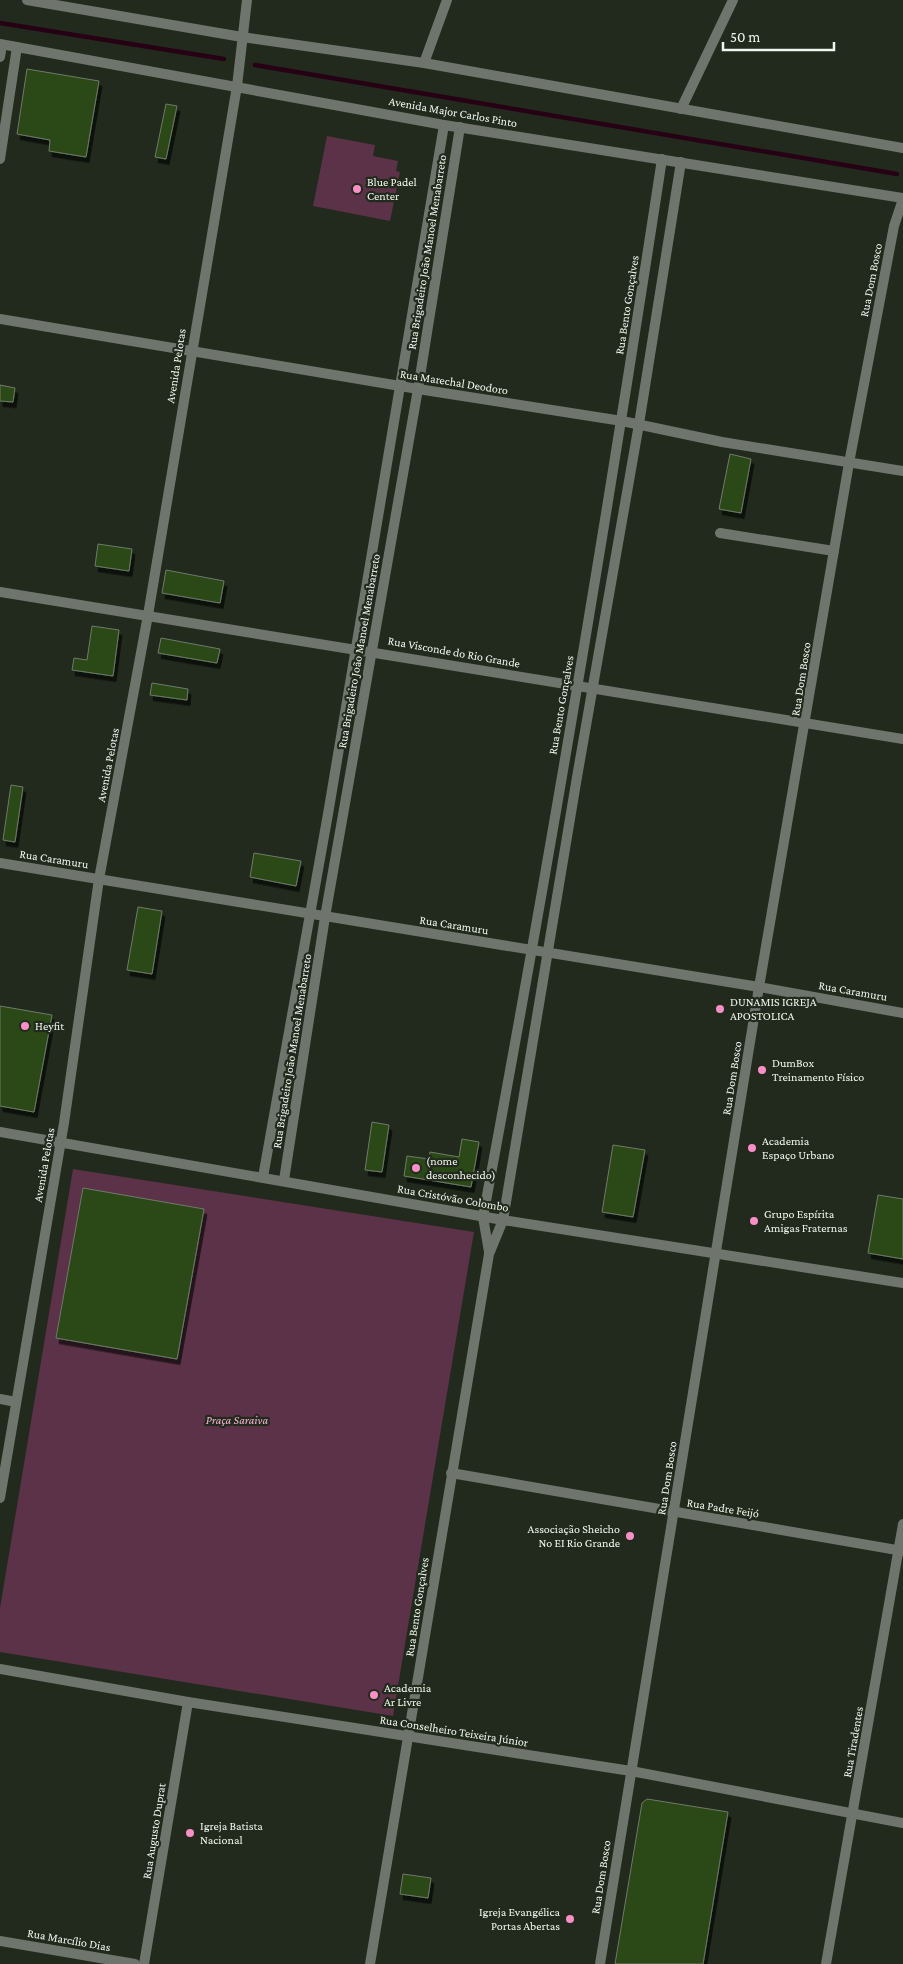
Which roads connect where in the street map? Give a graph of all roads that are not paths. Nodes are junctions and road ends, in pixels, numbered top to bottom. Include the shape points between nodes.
1 (27, 0) edge
2 (247, 0) edge
3 (447, 0) edge
4 (733, 0) edge
5 (242, 37) junction
6 (1, 45) edge
7 (17, 47) junction
8 (0, 57) edge
9 (424, 63) junction
10 (237, 86) junction
11 (681, 109) junction
12 (444, 124) junction
13 (460, 127) junction
14 (903, 148) edge
15 (0, 159) edge
16 (662, 159) junction
17 (681, 162) junction
18 (903, 198) edge
19 (0, 319) edge
20 (191, 350) junction
21 (400, 386) junction
22 (418, 389) junction
23 (622, 421) junction
24 (639, 424) junction
25 (849, 463) junction
26 (903, 471) edge
27 (608, 505) junction
28 (623, 508) junction
29 (720, 533) dead end
30 (834, 551) junction
31 (0, 592) edge
32 (148, 615) junction
33 (356, 648) junction
34 (371, 651) junction
35 (577, 686) junction
36 (593, 688) junction
37 (806, 723) junction
38 (903, 739) edge
39 (562, 775) junction
40 (577, 776) junction
41 (328, 814) junction
42 (343, 816) junction
43 (0, 863) edge
44 (99, 879) junction
45 (309, 914) junction
46 (325, 917) junction
47 (533, 950) junction
48 (549, 953) junction
49 (760, 987) junction
50 (295, 992) junction
51 (314, 996) junction
52 (903, 1013) edge
53 (0, 1132) edge
54 (60, 1143) junction
55 (263, 1177) junction
56 (284, 1180) junction
57 (483, 1217) junction
58 (504, 1220) junction
59 (717, 1253) junction
60 (489, 1254) junction
61 (903, 1283) edge
62 (0, 1399) edge
63 (16, 1402) junction
64 (451, 1473) junction
65 (0, 1498) edge
66 (674, 1513) junction
67 (903, 1524) edge
68 (901, 1550) edge
69 (0, 1669) edge
70 (188, 1702) junction
71 (409, 1738) junction
72 (631, 1771) junction
73 (854, 1814) junction
74 (903, 1823) edge
75 (0, 1941) edge
76 (135, 1964) edge
77 (144, 1964) edge
78 (370, 1964) edge
79 (600, 1964) edge
80 (826, 1964) edge

1 - 5 street
2 - 5 street, Avenida Pelotas
3 - 9 street
4 - 11 street
5 - 9 street
5 - 10 street, Avenida Pelotas
6 - 7 street, Avenida Major Carlos Pinto
6 - 8 street
7 - 10 street, Avenida Major Carlos Pinto
7 - 15 street
9 - 11 street
10 - 12 street, Avenida Major Carlos Pinto
10 - 20 street, Avenida Pelotas
11 - 14 street
12 - 13 street, Avenida Major Carlos Pinto
12 - 21 street, Rua Brigadeiro João Manoel Menabarreto
13 - 16 street, Avenida Major Carlos Pinto
13 - 22 street, Rua Brigadeiro João Manoel Menabarreto
16 - 17 street, Avenida Major Carlos Pinto
16 - 23 street, Rua Bento Gonçalves
17 - 18 street, Avenida Major Carlos Pinto
17 - 24 street, Rua Bento Gonçalves
18 - 25 street, Rua Dom Bosco via 894,226
19 - 20 street, Rua Marechal Deodoro
20 - 21 street, Rua Marechal Deodoro
20 - 32 street, Avenida Pelotas
21 - 22 street, Rua Marechal Deodoro
21 - 33 street, Rua Brigadeiro João Manoel Menabarreto
22 - 23 street, Rua Marechal Deodoro
22 - 34 street, Rua Brigadeiro João Manoel Menabarreto
23 - 24 street, Rua Marechal Deodoro
23 - 27 street, Rua Bento Gonçalves
24 - 25 street, Rua Marechal Deodoro via 722,442
24 - 28 street, Rua Bento Gonçalves
25 - 26 street, Rua Marechal Deodoro
25 - 30 street, Rua Dom Bosco
27 - 28 street
27 - 35 street, Rua Bento Gonçalves
28 - 36 street, Rua Bento Gonçalves
29 - 30 street
30 - 37 street, Rua Dom Bosco
31 - 32 street, Rua Visconde do Rio Grande
32 - 33 street, Rua Visconde do Rio Grande
32 - 44 street, Avenida Pelotas
33 - 34 street, Rua Visconde do Rio Grande
33 - 41 street, Rua Brigadeiro João Manoel Menabarreto
34 - 35 street, Rua Visconde do Rio Grande
34 - 42 street, Rua Brigadeiro João Manoel Menabarreto
35 - 36 street, Rua Visconde do Rio Grande
35 - 39 street, Rua Bento Gonçalves
36 - 37 street, Rua Visconde do Rio Grande
36 - 40 street, Rua Bento Gonçalves
37 - 38 street, Rua Visconde do Rio Grande
37 - 49 street, Rua Dom Bosco
39 - 40 street
39 - 47 street, Rua Bento Gonçalves
40 - 48 street, Rua Bento Gonçalves
41 - 42 street
41 - 45 street, Rua Brigadeiro João Manoel Menabarreto
42 - 46 street, Rua Brigadeiro João Manoel Menabarreto
43 - 44 street, Rua Caramuru
44 - 45 street, Rua Caramuru
44 - 54 street, Avenida Pelotas
45 - 46 street, Rua Caramuru
45 - 50 street, Rua Brigadeiro João Manoel Menabarreto
46 - 47 street, Rua Caramuru
46 - 51 street, Rua Brigadeiro João Manoel Menabarreto
47 - 48 street, Rua Caramuru
47 - 57 street, Rua Bento Gonçalves
48 - 49 street, Rua Caramuru
48 - 58 street, Rua Bento Gonçalves
49 - 52 street, Rua Caramuru
49 - 59 street, Rua Dom Bosco
50 - 51 street
50 - 55 street, Rua Brigadeiro João Manoel Menabarreto
51 - 56 street, Rua Brigadeiro João Manoel Menabarreto
53 - 54 street, Rua Cristóvão Colombo
54 - 55 street, Rua Cristóvão Colombo
54 - 63 street, Avenida Pelotas
55 - 56 street, Rua Cristóvão Colombo
56 - 57 street, Rua Cristóvão Colombo
57 - 58 street, Rua Cristóvão Colombo
57 - 60 street, Rua Bento Gonçalves
58 - 59 street, Rua Cristóvão Colombo
58 - 60 street, Rua Bento Gonçalves
59 - 61 street, Rua Cristóvão Colombo
59 - 66 street, Rua Dom Bosco
60 - 64 street, Rua Bento Gonçalves
62 - 63 street
63 - 65 street, Avenida Pelotas
64 - 66 street, Rua Padre Feijó
64 - 71 street, Rua Bento Gonçalves
66 - 68 street, Rua Padre Feijó
66 - 72 street, Rua Dom Bosco
67 - 68 street, Rua Tiradentes
68 - 73 street, Rua Tiradentes
69 - 70 street, Rua Conselheiro Teixeira Júnior
70 - 71 street, Rua Conselheiro Teixeira Júnior
70 - 77 street, Rua Augusto Duprat
71 - 72 street, Rua Conselheiro Teixeira Júnior
71 - 78 street, Rua Bento Gonçalves
72 - 73 street, Rua Conselheiro Teixeira Júnior
72 - 79 street, Rua Dom Bosco
73 - 74 street, Rua Conselheiro Teixeira Júnior
73 - 80 street, Rua Tiradentes
75 - 76 street, Rua Marcílio Dias

